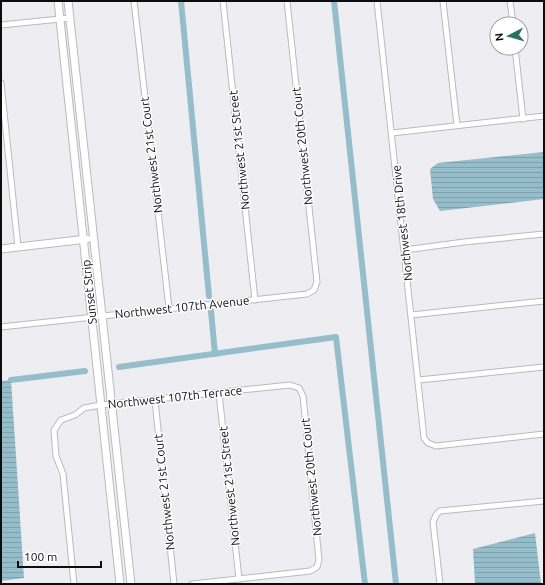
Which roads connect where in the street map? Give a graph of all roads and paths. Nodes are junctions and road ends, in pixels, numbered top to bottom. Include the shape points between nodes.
1 (58, 1) edge
2 (68, 1) edge
3 (134, 1) edge
4 (223, 1) edge
5 (286, 1) edge
6 (377, 1) edge
7 (443, 1) edge
8 (510, 1) edge
9 (511, 16) edge
10 (70, 18) junction
11 (60, 19) junction
12 (1, 25) edge
13 (516, 56) edge
14 (1, 83) edge
15 (544, 116) edge
16 (523, 119) junction
17 (457, 125) junction
18 (392, 133) junction
19 (544, 234) edge
20 (94, 238) junction
21 (83, 239) junction
22 (18, 247) junction
23 (1, 249) edge
24 (405, 250) junction
25 (314, 290) joint
26 (255, 300) junction
27 (544, 301) edge
28 (169, 308) junction
29 (102, 316) junction
30 (412, 316) junction
31 (91, 317) junction
32 (1, 327) edge
33 (544, 367) edge
34 (419, 380) junction
35 (299, 388) joint
36 (219, 393) junction
37 (155, 400) junction
38 (111, 404) junction
39 (101, 405) junction
40 (544, 434) edge
41 (544, 501) edge
42 (239, 579) junction
43 (74, 584) edge
44 (120, 584) edge
45 (131, 584) edge
46 (174, 584) edge
47 (192, 584) edge
48 (440, 584) edge

1 - 11 street, Sunset Strip
2 - 10 street, Sunset Strip
3 - 28 street, Northwest 21st Court
4 - 26 street, Northwest 21st Street
5 - 25 street, Northwest 20th Court via 317,282
6 - 18 street, Northwest 18th Drive
7 - 17 street
8 - 9 street
10 - 11 street
10 - 20 street, Sunset Strip
11 - 12 street
11 - 21 street, Sunset Strip
13 - 16 street
14 - 22 street
15 - 16 street
16 - 17 street
17 - 18 street
18 - 24 street, Northwest 18th Drive
19 - 24 street
20 - 21 street
20 - 29 street, Sunset Strip
21 - 22 street
21 - 31 street, Sunset Strip
22 - 23 street
24 - 30 street, Northwest 18th Drive
25 - 26 street, Northwest 107th Avenue via 307,294
26 - 28 street, Northwest 107th Avenue
27 - 30 street
28 - 29 street, Northwest 107th Avenue
29 - 31 street, Northwest 107th Avenue
29 - 38 street, Sunset Strip
30 - 34 street, Northwest 18th Drive
31 - 32 street, Northwest 107th Avenue
31 - 39 street, Sunset Strip
33 - 34 street
34 - 40 street, Northwest 18th Drive via 424,438 428,443 436,446
35 - 36 street, Northwest 107th Terrace via 290,385
35 - 42 street, Northwest 20th Court via 303,396 319,560 317,567 310,571
36 - 37 street, Northwest 107th Terrace
36 - 42 street, Northwest 21st Street
37 - 38 street, Northwest 107th Terrace
37 - 46 street, Northwest 21st Court
38 - 39 street, Northwest 107th Terrace
38 - 45 street, Sunset Strip
39 - 43 street, Northwest 107th Terrace via 84,408 75,415 61,420 54,430 56,456 63,474
39 - 44 street, Sunset Strip
41 - 48 street via 440,512 436,515 434,522
42 - 47 street

